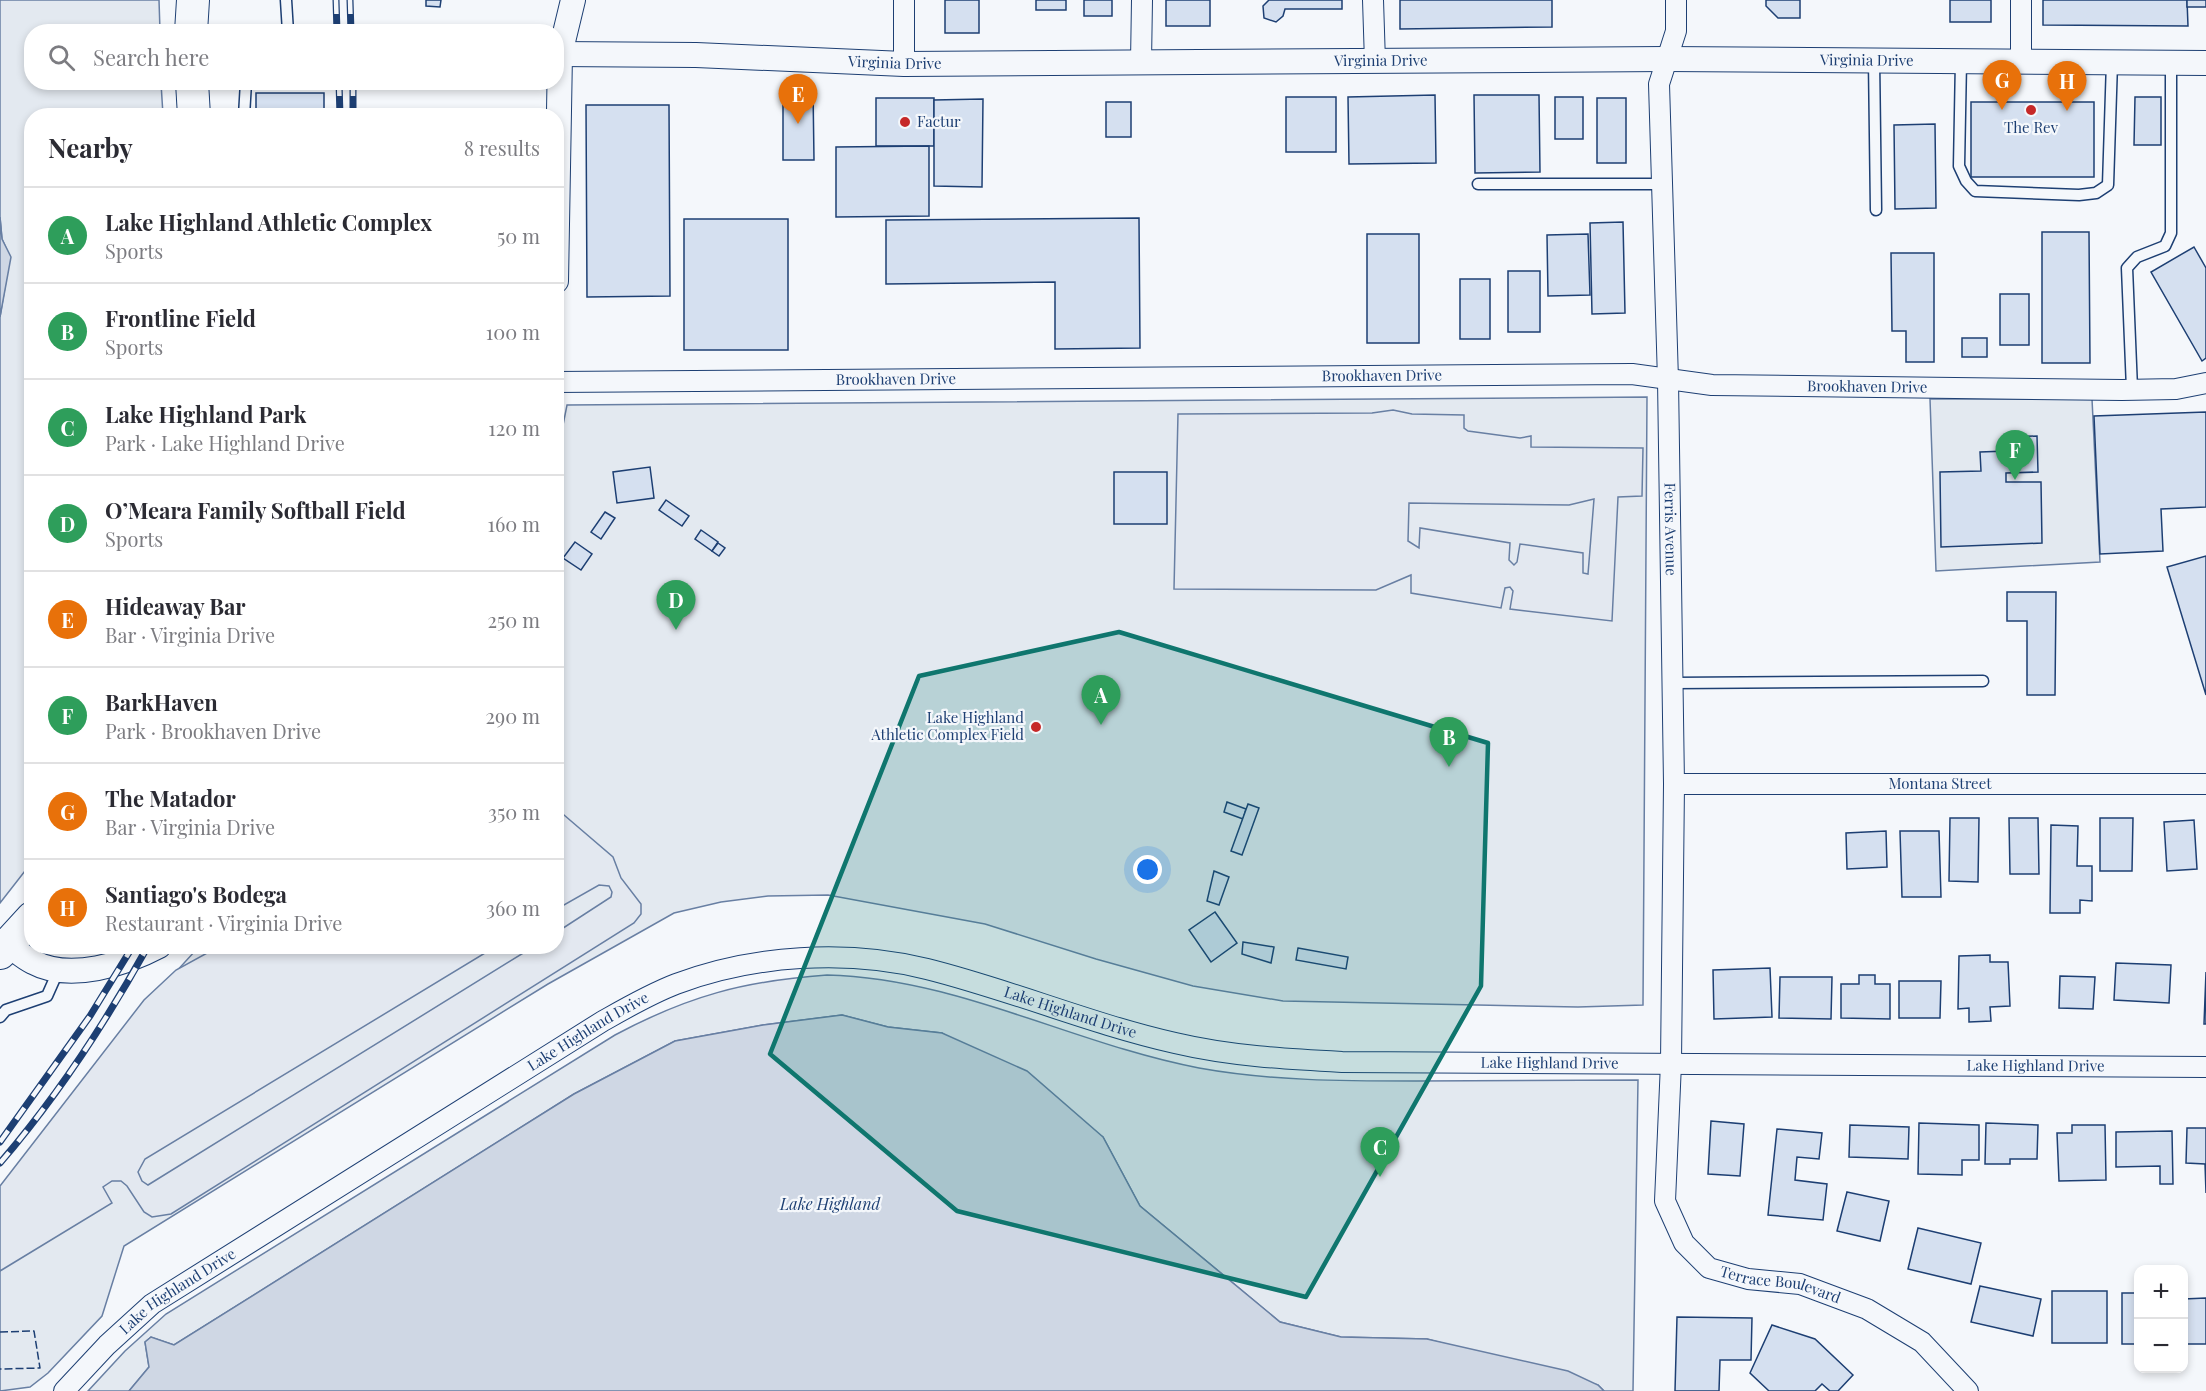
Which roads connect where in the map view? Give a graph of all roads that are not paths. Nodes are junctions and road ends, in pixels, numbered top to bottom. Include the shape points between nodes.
1 (193, 0) edge
2 (286, 0) edge
3 (573, 0) edge
4 (904, 0) edge
5 (1142, 0) edge
6 (1374, 0) edge
7 (1676, 0) edge
8 (2021, 0) edge
9 (192, 24) edge
10 (288, 24) edge
11 (564, 32) edge
12 (564, 54) edge
13 (1666, 58) junction
14 (1874, 60) junction
15 (1961, 60) junction
16 (2021, 61) junction
17 (1141, 62) junction
18 (1375, 62) junction
19 (2112, 62) junction
20 (2171, 63) junction
21 (2206, 63) edge
22 (904, 64) junction
23 (192, 90) edge
24 (246, 90) edge
25 (558, 90) edge
26 (194, 108) edge
27 (244, 108) edge
28 (558, 108) edge
29 (1478, 184) dead end
30 (1662, 184) junction
31 (1876, 210) dead end
32 (1668, 380) junction
33 (564, 382) edge
34 (2206, 383) edge
35 (2132, 389) junction
36 (1983, 681) dead end
37 (1674, 683) junction
38 (1674, 784) junction
39 (2206, 784) edge
40 (24, 927) edge
41 (5, 949) edge
42 (144, 954) edge
43 (59, 969) junction
44 (3, 1013) edge
45 (1671, 1063) junction
46 (2206, 1067) edge
47 (64, 1391) edge
48 (1968, 1391) edge

1 - 9 main road
2 - 10 lane
3 - 11 street
4 - 22 street
5 - 17 street
6 - 18 street
7 - 13 street, Ferris Avenue via 1676,32
8 - 16 street
12 - 22 street, Virginia Drive
13 - 14 street, Virginia Drive
13 - 18 street, Virginia Drive
13 - 30 street, Ferris Avenue via 1659,84
14 - 15 street, Virginia Drive
14 - 31 lane
15 - 16 street, Virginia Drive
15 - 19 lane via 1959,166 1966,181 1975,190 2079,195 2096,193 2108,185
16 - 19 street, Virginia Drive
17 - 18 street, Virginia Drive
17 - 22 street, Virginia Drive
19 - 20 street, Virginia Drive
20 - 21 street, Virginia Drive
20 - 35 lane via 2171,233 2165,246 2137,257 2127,268
23 - 26 main road
24 - 27 lane
25 - 28 street
29 - 30 lane
30 - 32 street, Ferris Avenue
32 - 33 street, Brookhaven Drive via 1610,374
32 - 35 street, Brookhaven Drive via 1712,385
32 - 37 street, Ferris Avenue
34 - 35 street, Brookhaven Drive via 2176,389
36 - 37 lane
37 - 38 street, Ferris Avenue
38 - 39 street, Montana Street
38 - 45 street, Ferris Avenue
40 - 41 main road
41 - 43 street
42 - 43 street via 100,968
43 - 44 lane via 47,996
45 - 46 street, Lake Highland Drive
45 - 47 street, Lake Highland Drive via 1342,1062 1219,1053 1122,1030 925,969 833,958 753,964 676,984 603,1021 152,1304
45 - 48 street, Terrace Boulevard via 1665,1202 1684,1243 1709,1268 1748,1279 1800,1284 1867,1309 1922,1342

